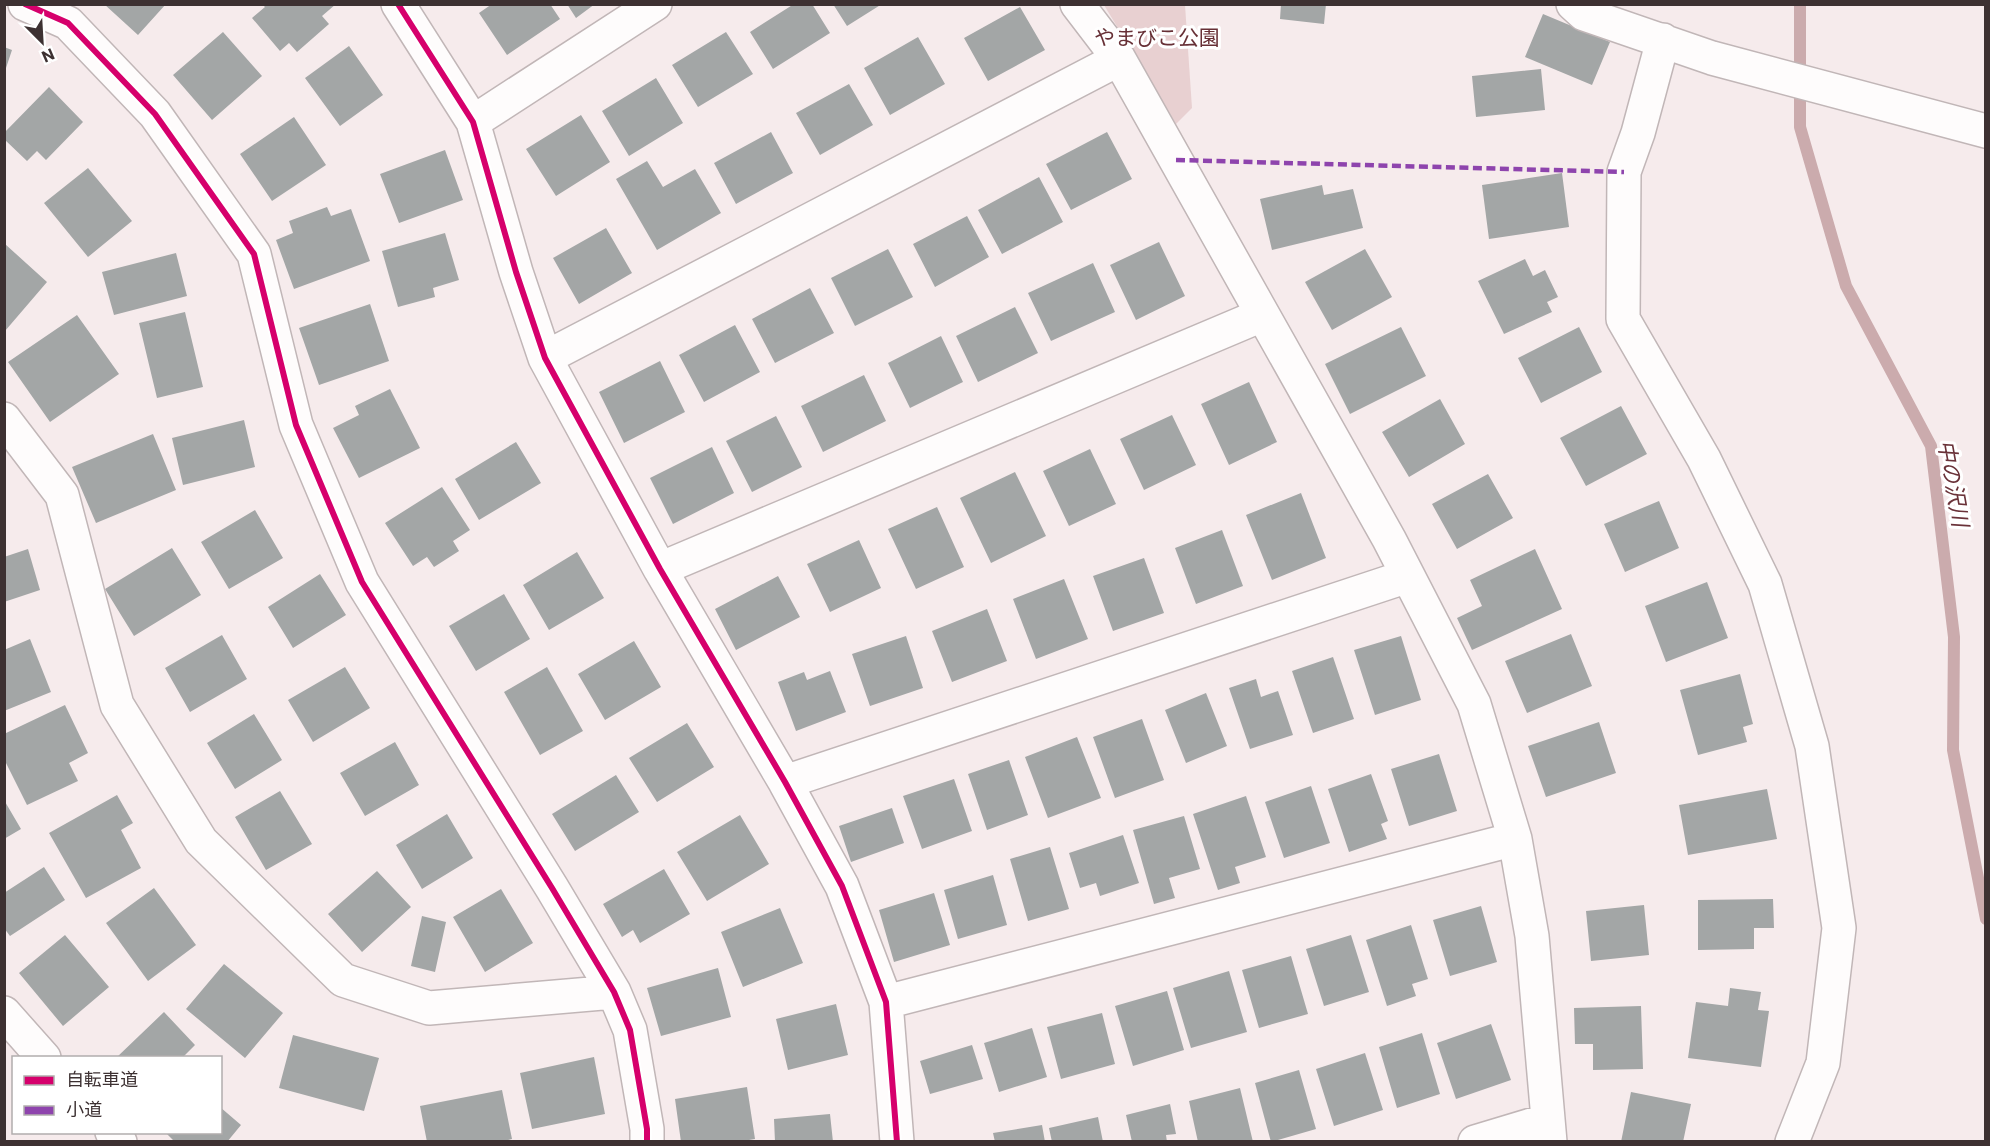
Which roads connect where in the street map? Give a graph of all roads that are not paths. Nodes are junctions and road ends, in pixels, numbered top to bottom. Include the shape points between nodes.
1 (25, 4) edge
2 (398, 4) edge
3 (655, 4) edge
4 (1077, 4) edge
5 (1573, 4) edge
6 (1663, 40) junction
7 (1119, 59) junction
8 (473, 122) junction
9 (1986, 131) edge
10 (1262, 315) junction
11 (545, 358) junction
12 (4, 419) edge
13 (660, 570) junction
14 (1408, 576) junction
15 (785, 782) junction
16 (1515, 839) junction
17 (614, 992) junction
18 (886, 1002) junction
19 (4, 1013) edge
20 (42, 1056) edge
21 (1549, 1131) edge
22 (647, 1142) edge
23 (897, 1142) edge
24 (1475, 1142) edge
25 (1792, 1142) edge

1 - 17 street via 68,22 155,114 254,254 297,425 362,582
2 - 8 street
3 - 8 street
4 - 7 street
5 - 6 street via 1584,14
6 - 9 street via 1712,58
6 - 25 street via 1624,172 1623,319 1704,459 1765,584 1812,746 1839,928 1823,1063
7 - 10 street
7 - 11 street
8 - 11 street
10 - 13 street
10 - 14 street
11 - 13 street
12 - 17 street via 62,495 117,705 201,841 343,980 429,1008
13 - 15 street
14 - 15 street
14 - 16 street via 1474,704
15 - 18 street via 842,886
16 - 18 street
16 - 21 street via 1532,936
17 - 22 street via 630,1030
18 - 23 street
19 - 20 street
21 - 24 street

